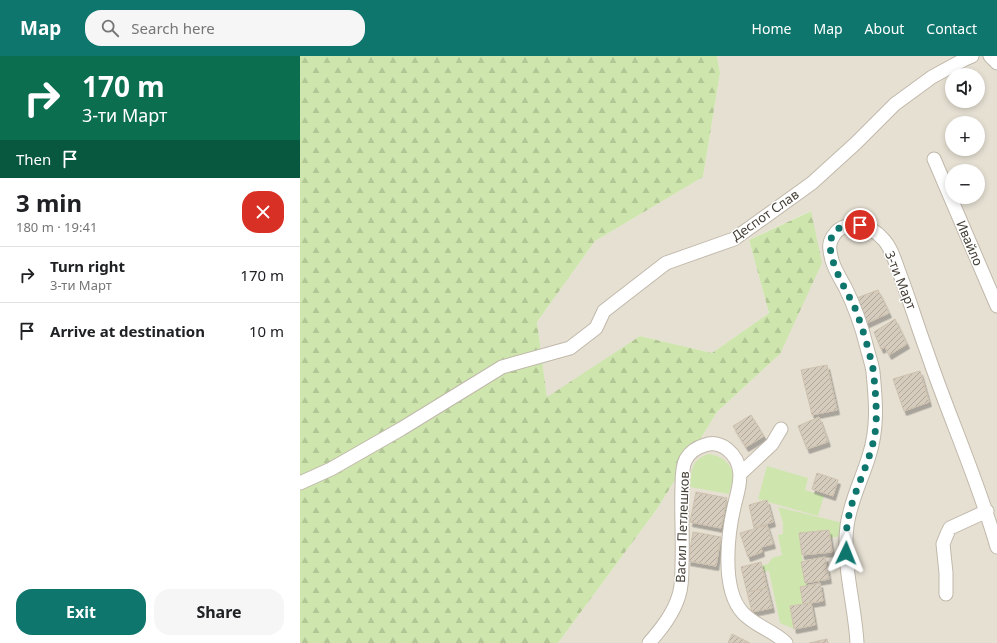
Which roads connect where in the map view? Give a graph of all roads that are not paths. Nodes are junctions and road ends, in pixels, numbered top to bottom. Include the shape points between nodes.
1 (972, 56) edge
2 (990, 56) edge
3 (997, 63) edge
4 (934, 159) dead end
5 (997, 306) edge
6 (780, 428) dead end
7 (740, 474) junction
8 (300, 483) edge
9 (987, 511) junction
10 (997, 547) edge
11 (946, 594) dead end
12 (649, 643) edge
13 (786, 643) edge
14 (857, 643) edge

1 - 8 street, Деспот Слав via 932,77 895,104 812,182 734,239 666,263 604,311 596,328 570,348 502,367 401,429 331,469
2 - 3 street
4 - 5 street, Ивайло
6 - 7 street via 772,444
7 - 12 street, Васил Петлешков via 733,455 722,446 711,442 699,446 685,460 680,594 672,613
7 - 13 street, Васил Петлешков via 730,537 728,567 731,586 735,600 743,613
9 - 10 street, 3-ти Март
9 - 11 street via 950,528 943,544
9 - 14 street, 3-ти Март via 894,258 884,239 873,230 860,225 840,228 831,238 830,250 834,267 855,309 862,330 872,369 875,401 875,432 847,525 846,553

